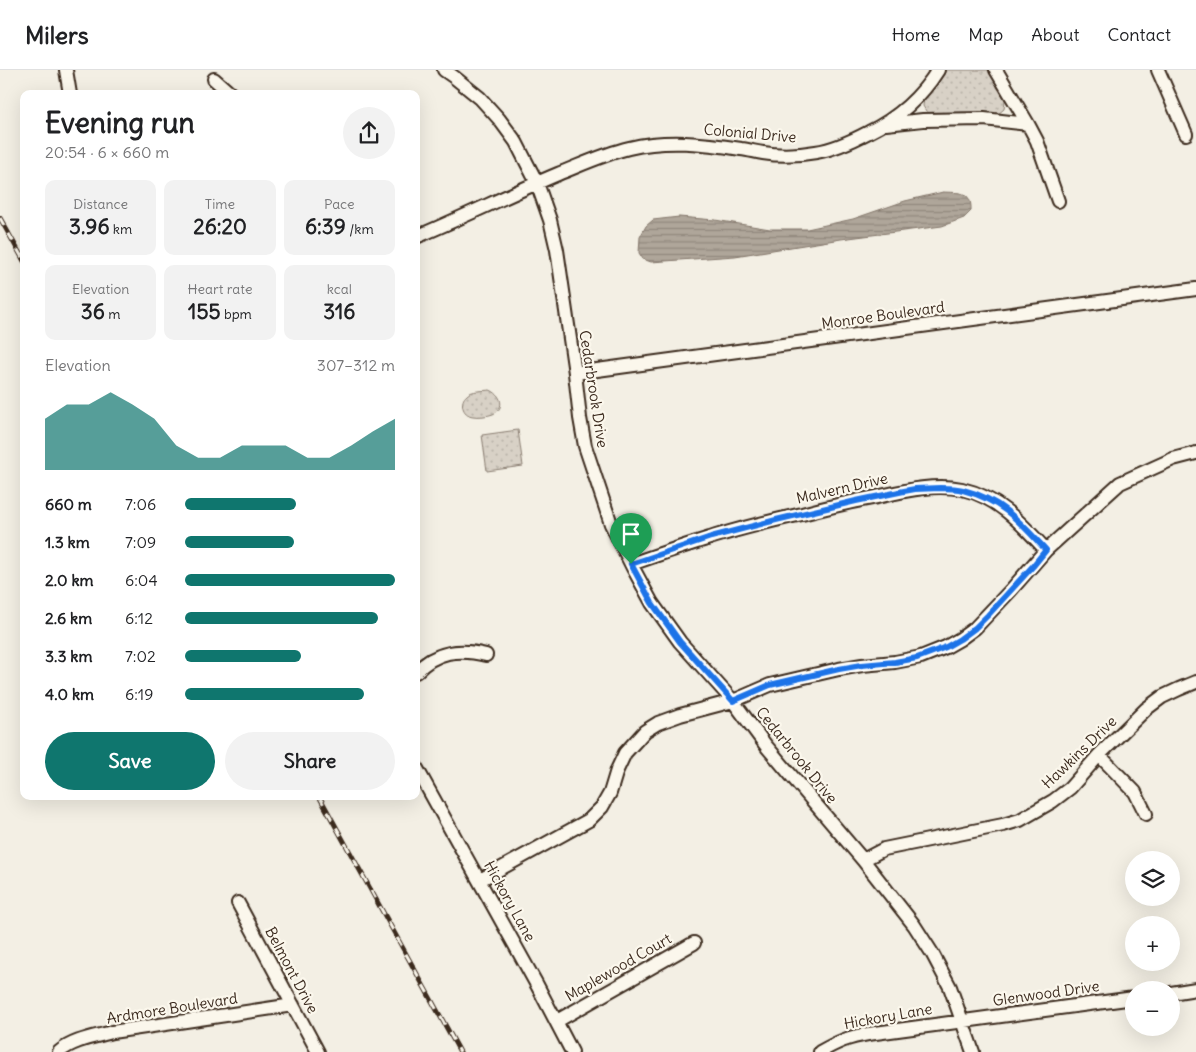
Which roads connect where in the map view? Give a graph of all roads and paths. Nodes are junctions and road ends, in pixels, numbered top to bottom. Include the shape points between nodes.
1 (66, 70) edge
2 (444, 70) edge
3 (938, 70) edge
4 (996, 70) edge
5 (1158, 70) edge
6 (214, 79) dead end
7 (69, 90) edge
8 (226, 90) edge
9 (885, 124) junction
10 (1028, 124) junction
11 (1186, 134) dead end
12 (537, 184) junction
13 (1058, 201) dead end
14 (420, 235) edge
15 (1196, 288) edge
16 (575, 373) junction
17 (1196, 452) edge
18 (1046, 550) junction
19 (631, 564) junction
20 (486, 655) dead end
21 (420, 667) edge
22 (1196, 682) edge
23 (733, 701) junction
24 (1099, 755) junction
25 (420, 774) edge
26 (1146, 814) dead end
27 (863, 860) junction
28 (480, 880) junction
29 (238, 903) dead end
30 (694, 943) dead end
31 (1196, 989) edge
32 (1180, 992) edge
33 (1125, 999) edge
34 (293, 1005) junction
35 (557, 1021) junction
36 (963, 1021) junction
37 (59, 1052) edge
38 (318, 1052) edge
39 (572, 1052) edge
40 (820, 1052) edge
41 (973, 1052) edge

1 - 7 street
2 - 12 street, Cedarbrook Drive via 480,98 499,119 516,142
3 - 9 street, Colonial Drive via 909,106
4 - 10 street
5 - 11 street
6 - 8 street
9 - 10 street via 984,119
9 - 12 street, Colonial Drive via 846,144 792,155 680,142 641,145 606,154
10 - 13 street
12 - 14 street, Colonial Drive
12 - 16 street, Cedarbrook Drive via 554,235
15 - 16 street, Monroe Boulevard
16 - 19 street, Cedarbrook Drive via 586,448 611,524
17 - 18 street via 1120,483
18 - 19 street, Malvern Drive via 999,505 961,489 940,488 904,491 776,520 711,537
18 - 23 street via 988,615 946,647 917,658 839,669 770,685
19 - 23 street, Cedarbrook Drive via 652,603 680,642
20 - 21 street via 472,651 448,652
22 - 24 street, Hawkins Drive via 1146,708
23 - 27 street, Cedarbrook Drive via 767,747
23 - 28 street via 680,715 645,731 625,753 610,793 589,820
24 - 26 street via 1135,792
24 - 27 street, Hawkins Drive via 1070,788 1020,820 884,849
25 - 28 street, Hickory Lane
27 - 36 street, Cedarbrook Drive via 932,952
28 - 35 street, Hickory Lane
29 - 34 street, Belmont Drive
30 - 35 street, Maplewood Court
31 - 32 street
33 - 36 street, Glenwood Drive
34 - 37 street, Ardmore Boulevard via 112,1032 85,1039
34 - 38 street, Belmont Drive
35 - 39 street, Hickory Lane
36 - 40 street, Hickory Lane via 850,1037
36 - 41 street, Cedarbrook Drive

